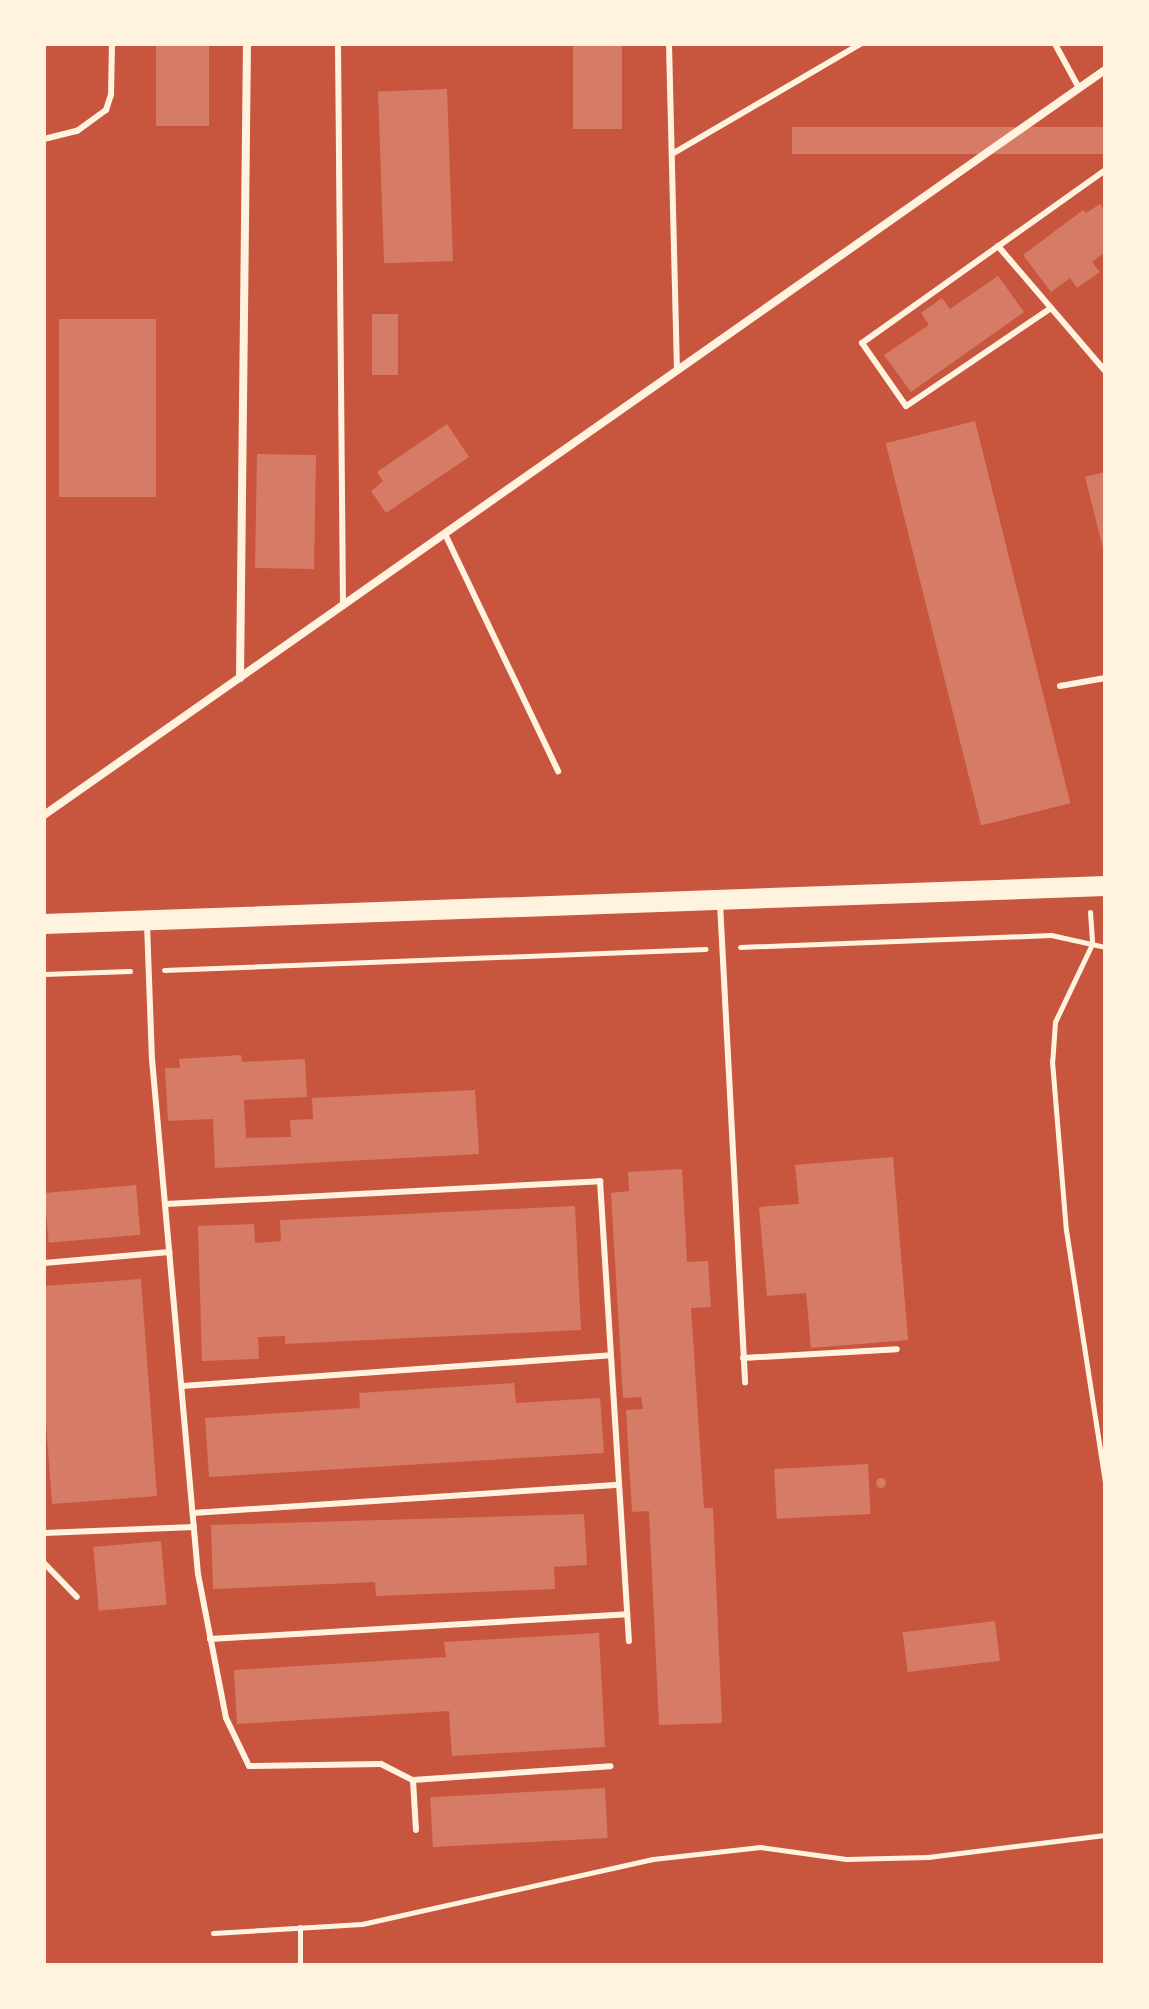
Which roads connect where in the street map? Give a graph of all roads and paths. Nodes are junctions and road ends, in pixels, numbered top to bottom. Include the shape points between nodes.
1 (112, 44) edge
2 (247, 44) edge
3 (338, 44) edge
4 (669, 44) edge
5 (860, 44) edge
6 (1055, 44) edge
7 (1105, 70) edge
8 (1079, 88) junction
9 (44, 139) edge
10 (672, 154) junction
11 (1105, 170) edge
12 (998, 246) junction
13 (1051, 308) junction
14 (677, 371) junction
15 (1105, 371) edge
16 (445, 534) junction
17 (343, 606) junction
18 (240, 678) junction
19 (1105, 678) edge
20 (1060, 686) dead end
21 (558, 771) dead end
22 (44, 815) edge
23 (1097, 886) edge
24 (720, 899) junction
25 (147, 920) junction
26 (44, 924) edge
27 (1092, 944) junction
28 (1105, 947) edge
29 (722, 948) junction
30 (149, 971) junction
31 (44, 974) edge
32 (166, 1204) junction
33 (170, 1252) junction
34 (44, 1263) edge
35 (897, 1349) dead end
36 (611, 1355) junction
37 (743, 1358) junction
38 (745, 1382) dead end
39 (182, 1386) junction
40 (1105, 1482) edge
41 (619, 1485) junction
42 (193, 1513) junction
43 (194, 1527) junction
44 (44, 1533) edge
45 (44, 1563) edge
46 (77, 1597) dead end
47 (627, 1614) junction
48 (210, 1639) junction
49 (629, 1641) dead end
50 (611, 1766) dead end
51 (413, 1780) junction
52 (416, 1830) dead end
53 (1105, 1835) edge
54 (300, 1927) junction
55 (213, 1933) dead end
56 (300, 1965) edge

1 - 9 lane via 106,110 77,131
2 - 18 street
3 - 17 lane
4 - 10 lane
5 - 10 lane
6 - 8 lane
7 - 8 street
8 - 14 street
10 - 14 lane
11 - 12 lane
12 - 13 lane
12 - 13 lane via 862,343 906,406
13 - 15 lane
14 - 16 street
16 - 17 street
16 - 21 lane
17 - 18 street
18 - 22 street
19 - 20 lane
23 - 24 main road
23 - 27 path
24 - 25 main road
24 - 29 lane
25 - 26 main road
25 - 30 lane
27 - 28 path
27 - 29 path via 1051,935
27 - 40 path via 1055,1022 1052,1061 1066,1230
29 - 30 path
29 - 37 lane
30 - 31 path
30 - 32 lane
32 - 33 lane
32 - 36 lane via 600,1181
33 - 34 lane
33 - 39 lane
35 - 37 lane
36 - 39 lane
36 - 41 lane
37 - 38 lane
39 - 42 lane
41 - 42 lane
41 - 47 lane
42 - 43 lane
43 - 44 lane
43 - 48 lane
45 - 46 lane
47 - 48 lane
47 - 49 lane
48 - 51 lane via 226,1718 249,1766 381,1764
50 - 51 lane
51 - 52 lane
53 - 54 path via 928,1857 846,1859 760,1847 653,1859 362,1924
54 - 55 path
54 - 56 path

